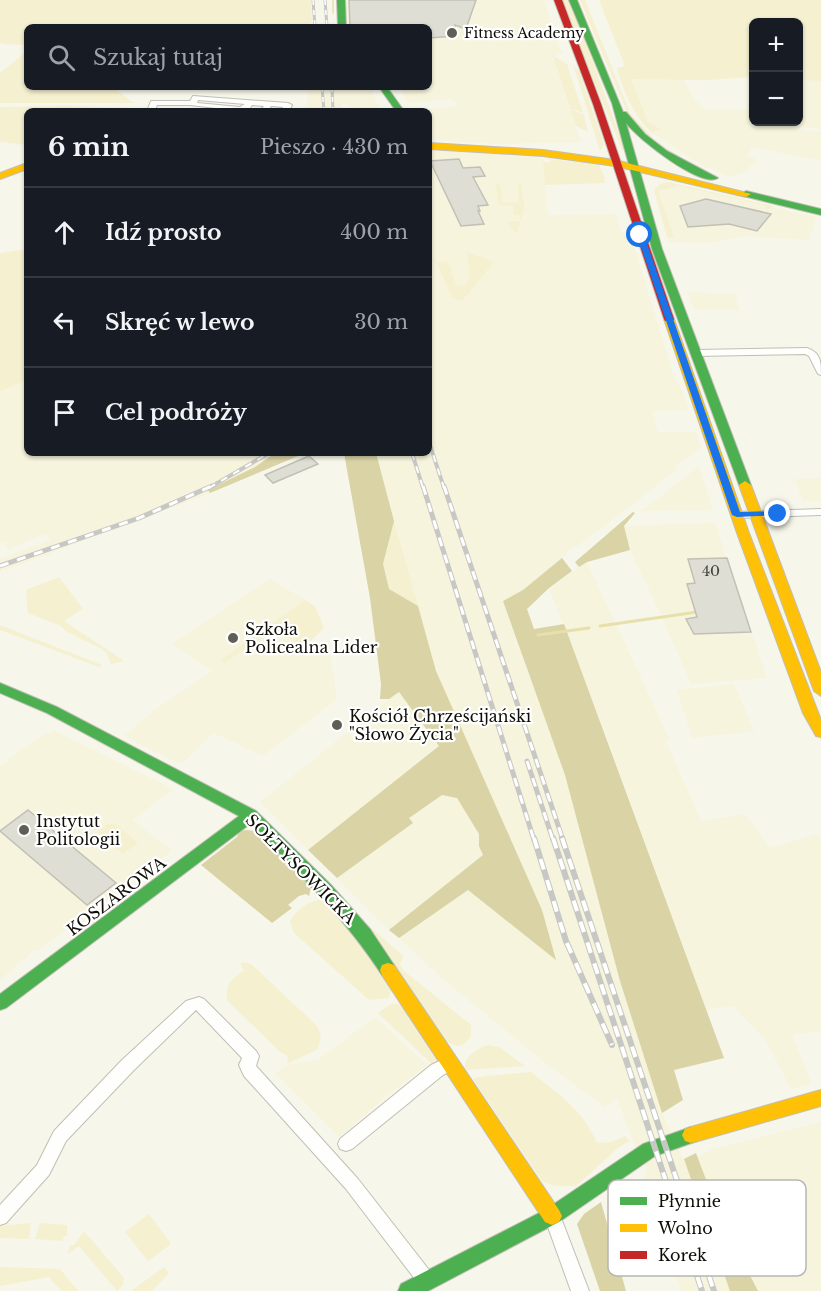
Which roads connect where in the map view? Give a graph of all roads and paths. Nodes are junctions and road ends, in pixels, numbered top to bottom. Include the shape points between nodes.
1 (341, 0) edge
2 (558, 0) edge
3 (573, 0) edge
4 (342, 24) edge
5 (385, 90) edge
6 (616, 103) junction
7 (153, 107) edge
8 (395, 107) edge
9 (266, 108) edge
10 (286, 108) edge
11 (432, 146) edge
12 (614, 160) junction
13 (633, 163) junction
14 (24, 167) edge
15 (0, 176) edge
16 (674, 178) junction
17 (729, 184) junction
18 (639, 190) junction
19 (821, 206) edge
20 (821, 212) edge
21 (696, 353) junction
22 (821, 372) edge
23 (821, 512) edge
24 (755, 514) junction
25 (737, 515) junction
26 (0, 688) edge
27 (821, 691) edge
28 (821, 732) edge
29 (251, 815) junction
30 (0, 1003) edge
31 (450, 1064) junction
32 (821, 1098) edge
33 (346, 1144) dead end
34 (552, 1216) junction
35 (0, 1217) edge
36 (427, 1281) junction
37 (408, 1291) edge
38 (580, 1291) edge

1 - 4 main road
2 - 12 main road
3 - 6 main road
5 - 8 main road
6 - 13 main road
6 - 17 main road via 636,132 659,151
7 - 9 street via 192,103 196,98
9 - 10 street via 288,105
11 - 12 main road
12 - 13 main road
12 - 25 main road
13 - 16 main road
13 - 17 main road via 652,161
13 - 18 main road
14 - 15 main road
16 - 18 main road via 649,179
16 - 20 main road
17 - 19 main road
18 - 21 main road
21 - 22 street via 796,350 813,354
21 - 24 main road
23 - 24 street
24 - 25 street
24 - 27 main road
25 - 28 main road via 810,713
26 - 29 main road, SOŁTYSOWICKA via 52,710
29 - 30 main road, KOSZAROWA
29 - 31 main road, SOŁTYSOWICKA via 364,934
31 - 33 street via 437,1070
31 - 34 main road, SOŁTYSOWICKA
32 - 34 main road via 664,1143
34 - 36 main road
34 - 38 street
35 - 36 street via 43,1170 60,1136 128,1065 191,1005 199,1003 251,1056 247,1065 250,1071 352,1184
36 - 37 main road

